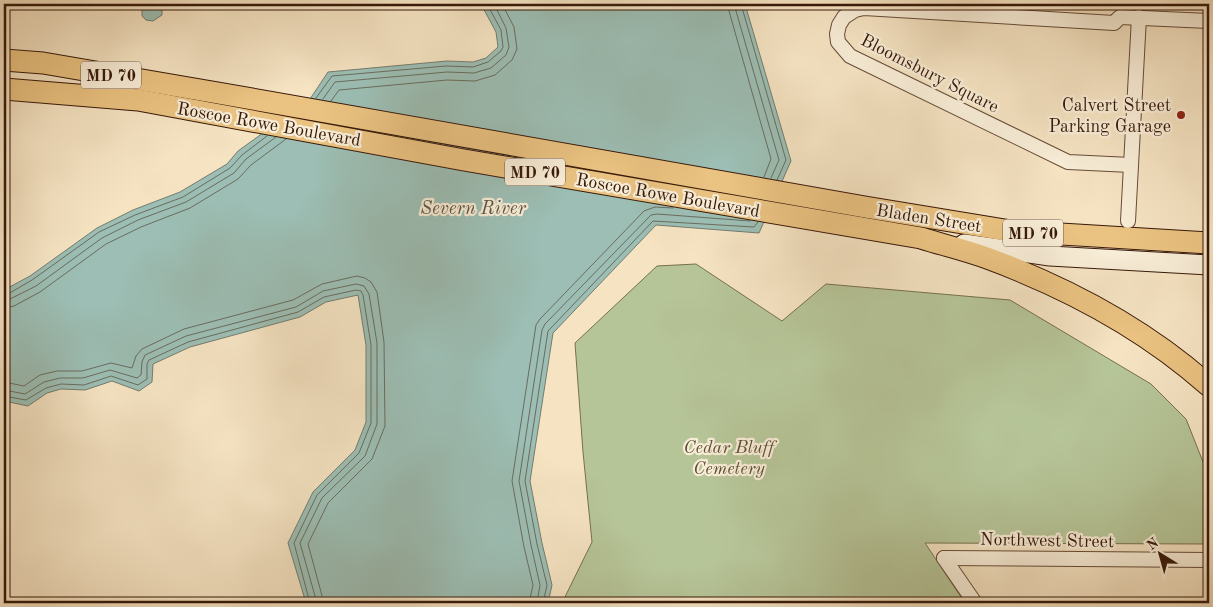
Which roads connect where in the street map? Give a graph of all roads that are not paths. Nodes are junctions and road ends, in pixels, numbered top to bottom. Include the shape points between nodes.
1 (1139, 18) junction
2 (1209, 21) edge
3 (4, 60) edge
4 (4, 89) edge
5 (1131, 165) junction
6 (857, 216) junction
7 (1128, 221) dead end
8 (921, 238) junction
9 (1209, 243) edge
10 (1209, 265) edge
11 (1209, 386) edge
12 (1209, 560) edge
13 (975, 603) edge

1 - 2 street
1 - 5 street
1 - 5 street, Bloomsbury Square via 1120,17 1114,24 864,8 844,17 837,34 838,42 850,56 1068,162
3 - 6 main road, Roscoe Rowe Boulevard / MD 70 via 42,63 218,93
4 - 6 main road, Roscoe Rowe Boulevard / MD 70 via 138,100 464,160
5 - 7 street
6 - 8 main road, Roscoe Rowe Boulevard / MD 70
6 - 9 main road, Bladen Street / MD 70 via 1011,231
8 - 10 main road, Bladen Street / MD 70 via 1050,256
8 - 11 main road, Roscoe Rowe Boulevard via 986,257 1072,294 1126,324
12 - 13 street, Northwest Street via 944,558

